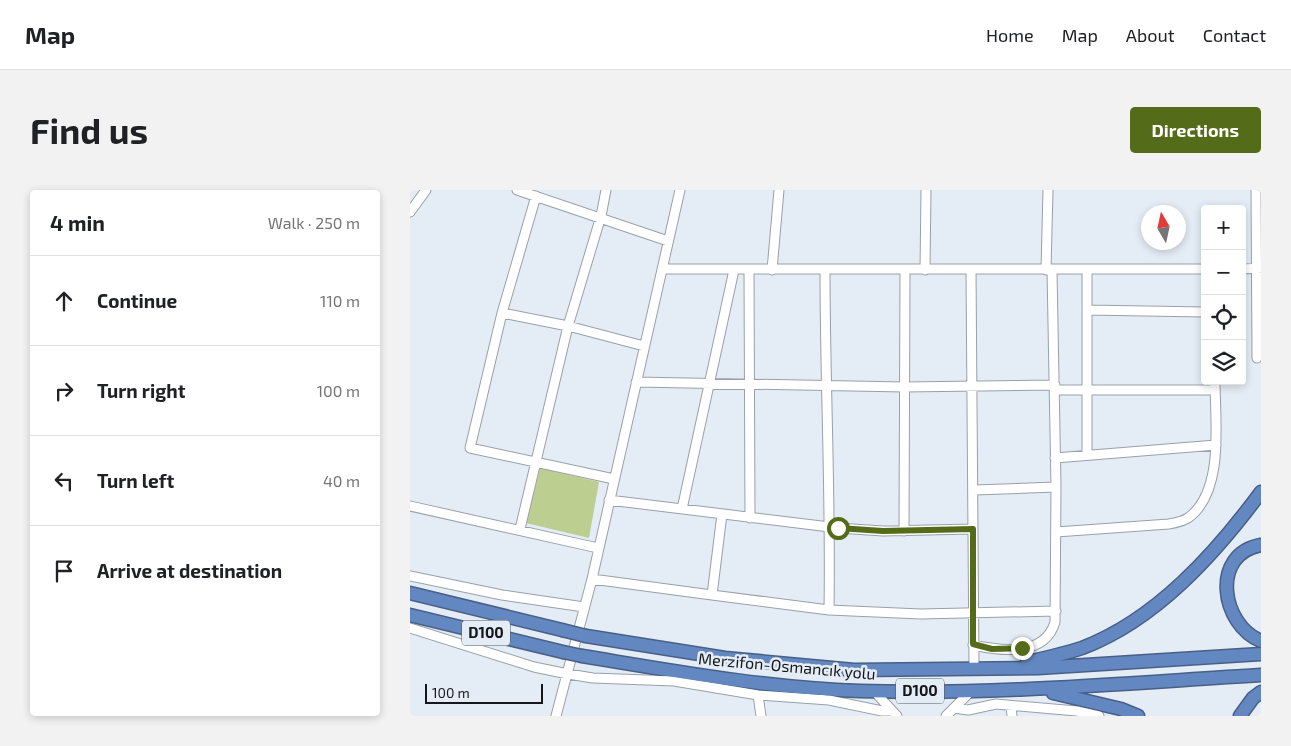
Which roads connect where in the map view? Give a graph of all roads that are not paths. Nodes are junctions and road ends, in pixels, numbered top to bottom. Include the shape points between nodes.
1 (426, 190) edge
2 (517, 190) edge
3 (606, 190) edge
4 (680, 190) edge
5 (779, 190) edge
6 (926, 190) edge
7 (1048, 190) edge
8 (1256, 190) edge
9 (536, 196) junction
10 (410, 212) edge
11 (601, 216) junction
12 (668, 241) junction
13 (1246, 268) edge
14 (1259, 268) edge
15 (1201, 269) edge
16 (662, 270) junction
17 (734, 270) junction
18 (749, 270) junction
19 (772, 270) junction
20 (825, 270) junction
21 (905, 270) junction
22 (925, 270) junction
23 (971, 270) junction
24 (1049, 270) junction
25 (1087, 270) junction
26 (1087, 310) junction
27 (1201, 312) edge
28 (502, 313) junction
29 (568, 326) junction
30 (644, 346) junction
31 (1257, 358) dead end
32 (636, 382) junction
33 (709, 385) junction
34 (825, 385) junction
35 (750, 386) junction
36 (971, 386) junction
37 (1215, 386) edge
38 (904, 387) junction
39 (1055, 387) junction
40 (1087, 390) junction
41 (1216, 445) junction
42 (1087, 455) junction
43 (1055, 458) junction
44 (535, 461) junction
45 (614, 479) junction
46 (1056, 487) junction
47 (974, 490) junction
48 (1261, 492) edge
49 (610, 500) junction
50 (410, 506) edge
51 (682, 509) junction
52 (722, 514) junction
53 (750, 518) junction
54 (830, 527) junction
55 (973, 529) junction
56 (520, 530) junction
57 (904, 531) junction
58 (1056, 532) junction
59 (1261, 545) edge
60 (598, 548) junction
61 (410, 576) edge
62 (592, 579) junction
63 (410, 593) edge
64 (712, 595) junction
65 (584, 608) junction
66 (830, 610) junction
67 (1056, 611) junction
68 (974, 613) junction
69 (410, 615) edge
70 (410, 628) edge
71 (1261, 641) edge
72 (973, 644) junction
73 (1261, 654) edge
74 (974, 668) junction
75 (998, 668) junction
76 (568, 674) junction
77 (1261, 675) edge
78 (1026, 689) junction
79 (874, 691) junction
80 (971, 691) junction
81 (1261, 692) edge
82 (758, 696) junction
83 (1011, 706) junction
84 (954, 708) junction
85 (895, 713) edge
86 (556, 716) edge
87 (761, 716) edge
88 (946, 716) edge
89 (1012, 716) edge
90 (1099, 716) edge
91 (1138, 716) edge
92 (1240, 716) edge

1 - 10 street
2 - 9 street
3 - 11 street
4 - 12 street
5 - 19 street
6 - 22 street
7 - 24 street
8 - 14 street
9 - 11 street
9 - 28 street
11 - 12 street
11 - 29 street
12 - 16 street
13 - 14 street
14 - 31 street
15 - 25 street
16 - 17 street
16 - 30 street
17 - 18 street
17 - 33 street
18 - 19 street
18 - 35 street
19 - 20 street
20 - 21 street
20 - 34 street
21 - 22 street
21 - 38 street
22 - 23 street
23 - 24 street
23 - 36 street
24 - 25 street
24 - 39 street
25 - 26 street
26 - 27 street
26 - 40 street
28 - 29 street
28 - 44 street via 470,448
29 - 30 street
29 - 44 street
30 - 32 street
32 - 33 street
32 - 45 street
33 - 35 street
33 - 51 street
34 - 35 street
34 - 38 street
34 - 54 street
35 - 53 street
36 - 38 street
36 - 39 street
36 - 47 street
37 - 40 street
37 - 41 street
38 - 57 street
39 - 40 street
39 - 43 street
40 - 42 street
41 - 42 street
41 - 58 street via 1213,477 1198,509 1187,519 1169,524
42 - 43 street
43 - 46 street
44 - 45 street
44 - 56 street
45 - 49 street
46 - 47 street
46 - 58 street
47 - 55 street
48 - 75 highway via 1202,562 1142,615 1083,647
49 - 51 street
49 - 60 street
50 - 56 street
51 - 52 street
52 - 53 street
52 - 64 street
53 - 54 street
54 - 57 street
54 - 66 street
55 - 57 street
55 - 68 street
56 - 60 street
58 - 67 street
59 - 71 highway via 1252,547 1233,562 1225,585 1231,614 1250,636
60 - 62 street
61 - 65 street
62 - 64 street
62 - 65 street
63 - 74 highway, Merzifon-Osmancık yolu / D100, bridge via 586,636 726,658 854,670
64 - 66 street
65 - 76 street
66 - 68 street
67 - 68 street
67 - 72 street via 1052,633 1034,646 992,649
68 - 72 street
69 - 79 highway, Merzifon-Osmancık yolu / D100, bridge via 562,652 722,679
70 - 76 street via 534,667
72 - 74 street
73 - 75 highway, Merzifon-Osmancık yolu / D100
74 - 75 highway, Merzifon-Osmancık yolu / D100
76 - 82 street via 674,681
76 - 86 street
77 - 78 highway, Merzifon-Osmancık yolu / D100
78 - 80 highway, Merzifon-Osmancık yolu / D100
78 - 91 highway via 1075,696
79 - 80 highway, Merzifon-Osmancık yolu / D100
79 - 85 street
80 - 84 street
81 - 92 highway
82 - 85 street via 829,700
82 - 87 street
83 - 84 street via 989,704 968,710
83 - 89 street
83 - 90 street via 1078,711
84 - 88 street

